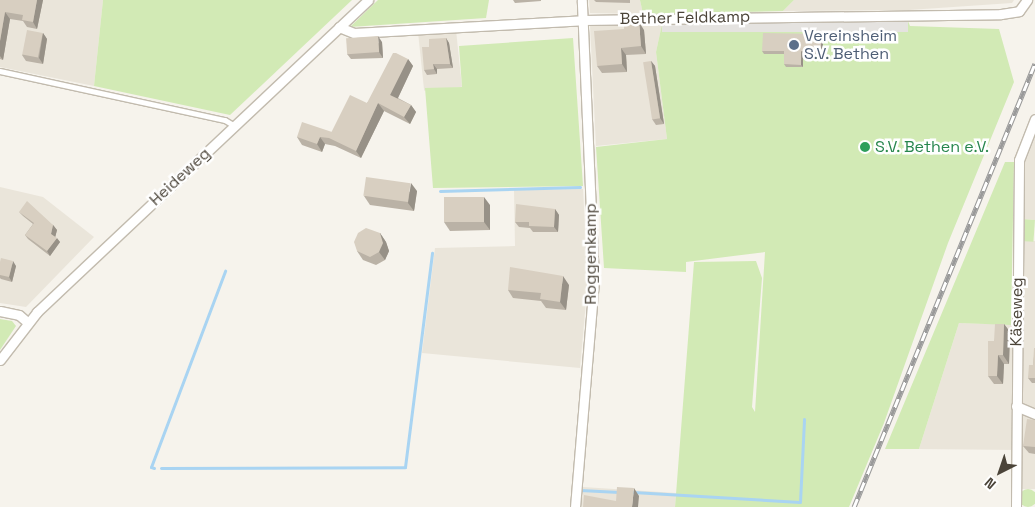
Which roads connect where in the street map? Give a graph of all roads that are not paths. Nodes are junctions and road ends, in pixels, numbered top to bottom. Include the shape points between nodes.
1 (368, 0) edge
2 (582, 0) edge
3 (1027, 0) edge
4 (896, 15) junction
5 (583, 20) junction
6 (908, 22) dead end
7 (339, 27) junction
8 (0, 71) edge
9 (1035, 119) edge
10 (235, 126) junction
11 (0, 311) edge
12 (27, 322) junction
13 (0, 360) edge
14 (1016, 406) junction
15 (1035, 414) edge
16 (575, 507) edge
17 (1016, 507) edge

1 - 7 street, Heideweg
2 - 5 street, Roggenkamp
3 - 4 street, Bether Feldkamp via 1019,11 1002,14
4 - 5 street, Bether Feldkamp
4 - 6 lane
5 - 7 street, Bether Feldkamp via 354,33
5 - 16 street, Roggenkamp via 594,280
7 - 10 street, Heideweg
8 - 10 lane via 225,120
9 - 14 street, Käseweg via 1019,160
10 - 12 street, Heideweg
11 - 12 street via 19,315
12 - 13 street, Heideweg
14 - 15 street
14 - 17 street, Käseweg

